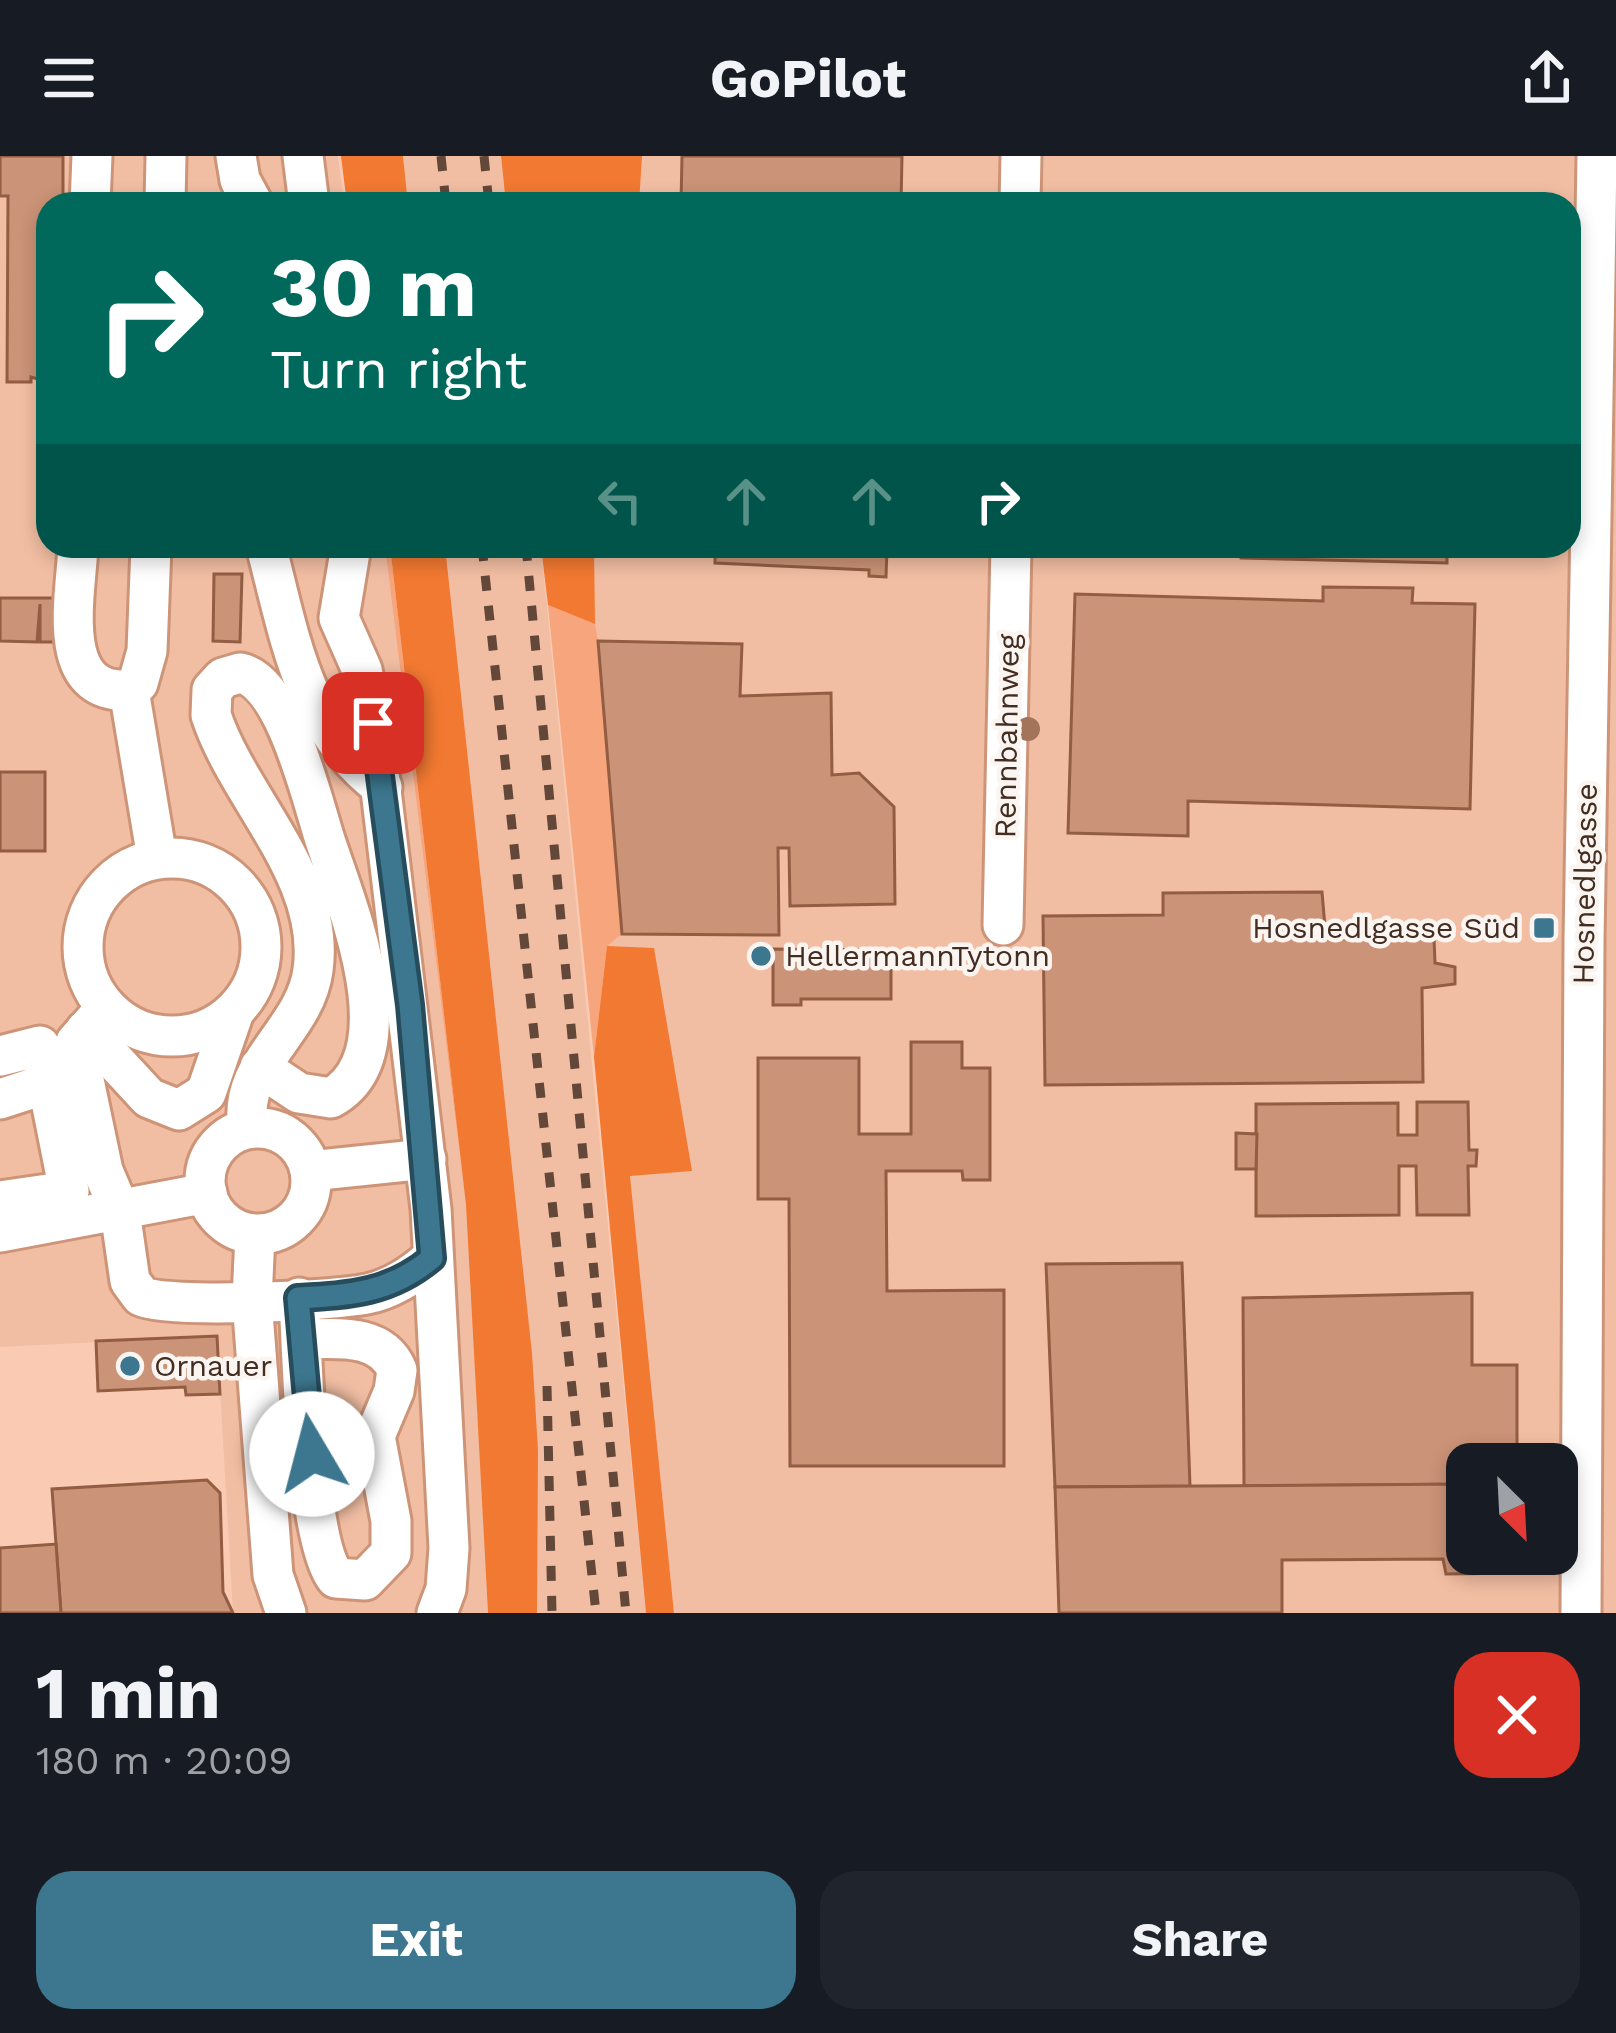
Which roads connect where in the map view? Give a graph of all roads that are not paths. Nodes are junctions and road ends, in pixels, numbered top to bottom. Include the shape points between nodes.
1 (92, 156) edge
2 (166, 156) edge
3 (236, 156) edge
4 (303, 156) edge
5 (1021, 156) edge
6 (1597, 156) edge
7 (90, 192) edge
8 (165, 192) edge
9 (247, 192) edge
10 (308, 192) edge
11 (1020, 192) edge
12 (77, 558) edge
13 (151, 558) edge
14 (269, 558) edge
15 (349, 558) edge
16 (1011, 558) edge
17 (129, 690) junction
18 (382, 787) junction
19 (157, 858) junction
20 (393, 885) junction
21 (344, 897) junction
22 (1003, 925) dead end
23 (234, 1012) junction
24 (96, 1019) junction
25 (0, 1056) edge
26 (260, 1067) junction
27 (49, 1083) junction
28 (0, 1099) edge
29 (248, 1128) junction
30 (426, 1159) junction
31 (310, 1171) junction
32 (86, 1174) junction
33 (207, 1193) junction
34 (0, 1201) edge
35 (120, 1211) junction
36 (0, 1232) edge
37 (254, 1235) junction
38 (432, 1258) junction
39 (298, 1298) junction
40 (252, 1300) junction
41 (301, 1340) junction
42 (304, 1398) junction
43 (263, 1400) junction
44 (286, 1613) edge
45 (437, 1613) edge
46 (1581, 1613) edge

1 - 7 street
2 - 8 street
3 - 9 street
4 - 10 street
5 - 11 street
6 - 46 street, Hosnedlgasse
12 - 17 street via 76,659 91,682
13 - 17 street via 147,651
14 - 18 street via 312,704 326,732
15 - 18 street via 339,618 367,686
16 - 22 street, Rennbahnweg
17 - 19 street
18 - 20 street
19 - 23 street via 218,869 242,890 261,931 262,956
19 - 24 street via 112,879 87,915 81,946
20 - 21 street
20 - 30 street
21 - 26 street via 364,962 368,1033 359,1070 341,1093 320,1100
21 - 26 street via 272,698 248,675 224,678 210,701 216,730 288,864 314,953 302,1007
23 - 24 street via 181,1036
23 - 24 street via 206,1093 179,1110 148,1098
24 - 32 street via 76,1042
25 - 27 street via 40,1046
26 - 29 street via 247,1094
27 - 28 street
27 - 32 street
29 - 31 street via 287,1137
29 - 33 street via 215,1149
30 - 31 street
30 - 38 street
31 - 37 street via 301,1212 274,1232
32 - 34 street via 69,1191
32 - 35 street
33 - 35 street
33 - 37 street via 215,1214
35 - 36 street
35 - 40 street via 130,1281 141,1295
37 - 40 street
38 - 39 street via 410,1277 366,1294
38 - 45 street via 449,1548
39 - 40 street
39 - 41 street
40 - 43 street
41 - 42 street
41 - 42 street via 375,1345 397,1370 375,1447 393,1540 386,1564 365,1580 337,1578 326,1563
42 - 43 street
43 - 44 street via 273,1575

